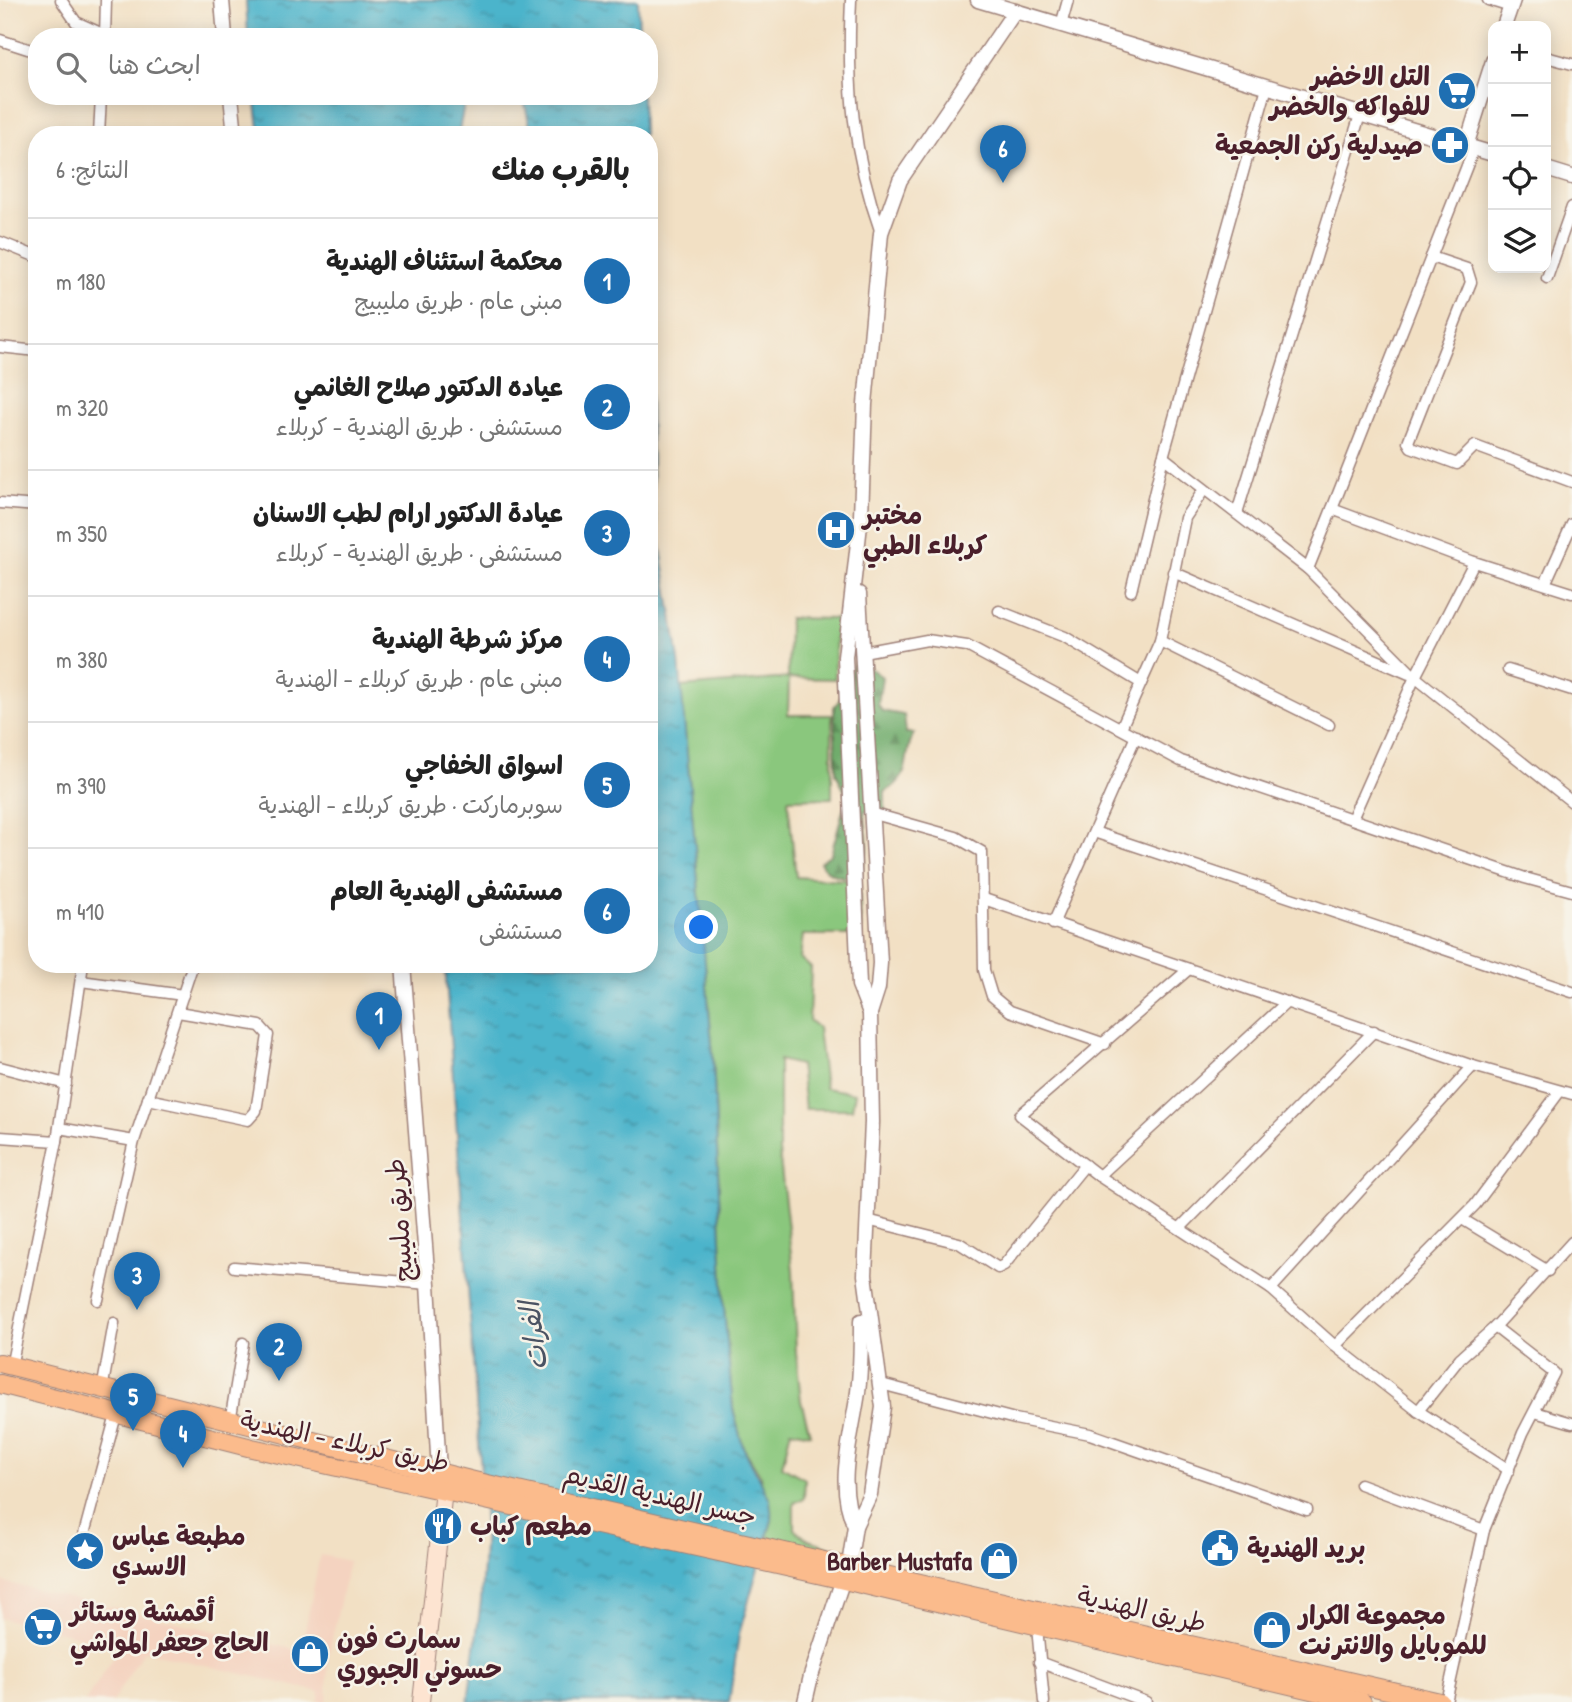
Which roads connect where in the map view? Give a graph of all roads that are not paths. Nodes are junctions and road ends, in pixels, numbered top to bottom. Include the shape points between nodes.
1 (61, 0) edge
2 (106, 0) edge
3 (222, 0) edge
4 (851, 0) edge
5 (978, 0) edge
6 (1068, 0) edge
7 (1488, 0) edge
8 (1512, 3) edge
9 (1015, 11) junction
10 (1506, 21) edge
11 (1060, 25) junction
12 (88, 28) edge
13 (105, 28) edge
14 (224, 28) edge
15 (0, 40) edge
16 (28, 49) edge
17 (1551, 58) edge
18 (1572, 64) edge
19 (1488, 80) edge
20 (1267, 87) junction
21 (101, 105) edge
22 (232, 105) edge
23 (1360, 115) junction
24 (99, 126) edge
25 (234, 126) edge
26 (1470, 147) junction
27 (1488, 152) edge
28 (1551, 171) edge
29 (1572, 177) edge
30 (1572, 207) edge
31 (881, 233) junction
32 (0, 242) edge
33 (28, 253) edge
34 (1431, 257) junction
35 (1547, 278) dead end
36 (0, 347) edge
37 (28, 350) edge
38 (1163, 457) junction
39 (1572, 482) edge
40 (1203, 491) junction
41 (0, 503) edge
42 (28, 505) edge
43 (1332, 509) junction
44 (1237, 513) junction
45 (1572, 524) edge
46 (856, 558) junction
47 (1474, 562) junction
48 (1308, 569) junction
49 (1174, 572) junction
50 (1545, 584) junction
51 (1131, 591) dead end
52 (1572, 593) edge
53 (999, 611) dead end
54 (1160, 641) junction
55 (863, 652) junction
56 (1508, 670) dead end
57 (1415, 677) junction
58 (1141, 683) junction
59 (1572, 690) edge
60 (1329, 725) dead end
61 (1121, 728) junction
62 (1136, 736) junction
63 (1572, 802) edge
64 (870, 813) junction
65 (1352, 819) junction
66 (1094, 832) junction
67 (1572, 891) edge
68 (984, 899) junction
69 (1053, 924) junction
70 (1189, 969) junction
71 (82, 973) edge
72 (190, 973) edge
73 (404, 973) edge
74 (81, 981) junction
75 (1572, 992) edge
76 (183, 995) junction
77 (1287, 1002) junction
78 (178, 1012) junction
79 (870, 1013) junction
80 (1374, 1031) junction
81 (1105, 1044) junction
82 (1473, 1066) junction
83 (0, 1067) edge
84 (66, 1084) junction
85 (1560, 1091) junction
86 (1572, 1094) edge
87 (148, 1099) junction
88 (59, 1128) junction
89 (0, 1137) edge
90 (57, 1141) junction
91 (134, 1141) junction
92 (1085, 1165) junction
93 (1099, 1176) junction
94 (1462, 1219) junction
95 (867, 1220) junction
96 (1180, 1228) junction
97 (1572, 1242) edge
98 (234, 1267) dead end
99 (1548, 1271) junction
100 (865, 1275) junction
101 (428, 1284) junction
102 (1271, 1289) junction
103 (98, 1300) dead end
104 (114, 1323) dead end
105 (1495, 1327) junction
106 (243, 1343) dead end
107 (1335, 1346) junction
108 (6, 1365) edge
109 (881, 1384) junction
110 (2, 1389) edge
111 (102, 1391) junction
112 (1418, 1411) junction
113 (1535, 1412) junction
114 (116, 1415) junction
115 (230, 1422) junction
116 (1572, 1423) edge
117 (1509, 1470) junction
118 (439, 1471) junction
119 (1360, 1484) dead end
120 (475, 1489) junction
121 (444, 1490) junction
122 (1307, 1510) dead end
123 (855, 1526) junction
124 (1484, 1530) junction
125 (80, 1549) dead end
126 (839, 1570) junction
127 (1037, 1628) junction
128 (1039, 1662) junction
129 (807, 1701) edge
130 (421, 1702) edge
131 (1044, 1702) edge
132 (1146, 1702) edge
133 (1362, 1702) edge
134 (1440, 1702) edge
135 (1446, 1702) edge

1 - 12 street via 76,22
2 - 13 street
3 - 14 street
4 - 31 street via 848,68 853,135
5 - 9 street
6 - 11 street
7 - 8 street
8 - 10 street
9 - 11 street
9 - 31 street via 900,180
11 - 20 street
15 - 16 street
17 - 18 street
19 - 26 street
20 - 23 street
20 - 38 street
21 - 24 street
22 - 25 street
23 - 26 street
23 - 44 street
26 - 27 street
26 - 34 street
28 - 29 street
30 - 35 street
31 - 46 street
32 - 33 street
34 - 39 street via 1467,269 1471,282 1408,442 1411,447 1457,464 1475,446
34 - 43 street
36 - 37 street
38 - 40 street
38 - 51 street
40 - 44 street
40 - 49 street via 1185,518
41 - 42 street
43 - 47 street
43 - 48 street
44 - 48 street
45 - 50 street
46 - 55 street
46 - 79 street via 845,657 859,985
47 - 50 street
47 - 57 street
48 - 57 street
49 - 54 street
49 - 57 street
50 - 52 street
53 - 58 street via 1065,637
54 - 58 street
54 - 60 street
55 - 61 street via 927,640 967,646
55 - 64 street
56 - 59 street
57 - 63 street
57 - 65 street
58 - 61 street
61 - 62 street
62 - 65 street via 1181,761
62 - 66 street
64 - 68 street via 956,836 982,852
64 - 79 street via 880,964
65 - 67 street
66 - 69 street
66 - 75 street
68 - 69 street
68 - 81 street via 984,970 992,996 1010,1011
69 - 70 street
70 - 77 street
70 - 81 street
71 - 74 street
72 - 76 street
73 - 101 street, طريق مليبيج
74 - 76 street
74 - 84 street
76 - 78 street
77 - 80 street
77 - 93 street
78 - 87 street
78 - 87 street via 260,1026 268,1035 256,1111 248,1120
79 - 95 street via 872,1122
80 - 82 street
80 - 96 street
81 - 92 street via 1020,1115
82 - 85 street
82 - 102 street
83 - 84 street
84 - 88 street
85 - 86 street
85 - 94 street
87 - 91 street
88 - 90 street
88 - 91 street
89 - 90 street
90 - 108 street
91 - 103 street
92 - 93 street
92 - 95 street via 998,1268 959,1243
93 - 96 street
94 - 99 street
94 - 107 street
95 - 100 street
96 - 102 street
97 - 99 street
98 - 101 street
99 - 105 street
100 - 109 street
100 - 123 street via 860,1374 844,1490
101 - 118 street, طريق مليبيج
102 - 107 street
104 - 111 street
105 - 112 street via 1460,1358
105 - 113 street via 1554,1373
106 - 115 street
107 - 112 street
108 - 111 main road
109 - 122 street via 1090,1434
109 - 123 street via 883,1407 870,1494
110 - 114 main road, طريق كربلاء - الهندية
111 - 115 main road
112 - 117 street
113 - 116 street
113 - 117 street
114 - 121 main road, طريق كربلاء - الهندية
114 - 125 street
115 - 118 main road
117 - 124 street
118 - 120 main road
119 - 124 street
120 - 121 main road, طريق كربلاء - الهندية
120 - 126 main road, جسر الهندية القديم
121 - 130 main road
123 - 126 street
124 - 135 street
126 - 127 main road, طريق الهندية
126 - 129 street
126 - 134 main road, طريق الهندية
127 - 128 street
127 - 133 main road, طريق الهندية
128 - 131 street
128 - 132 street

